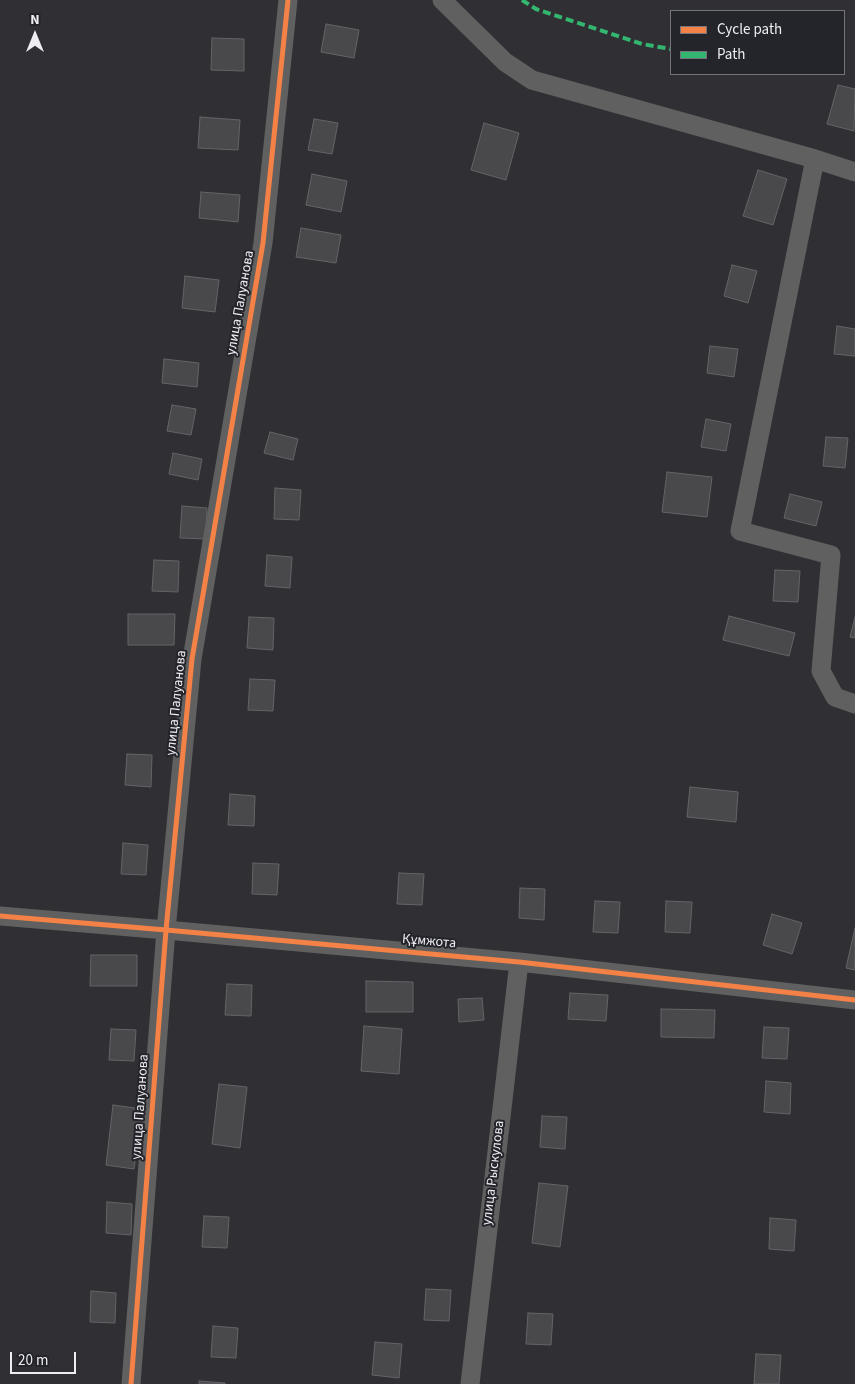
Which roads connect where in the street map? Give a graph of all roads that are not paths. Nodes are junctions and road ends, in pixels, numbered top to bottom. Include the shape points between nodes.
1 (288, 0) edge
2 (442, 0) edge
3 (815, 159) junction
4 (855, 172) edge
5 (855, 704) edge
6 (0, 916) edge
7 (166, 930) junction
8 (519, 962) junction
9 (855, 1000) edge
10 (131, 1384) edge
11 (470, 1384) edge

1 - 7 street, улица Палуанова via 263,243 192,658
2 - 3 street via 505,62 532,80
3 - 4 street
3 - 5 street via 740,531 831,555 821,671 836,697
6 - 7 street, Құмжота
7 - 8 street, Құмжота
7 - 10 street, улица Палуанова
8 - 9 street, Құмжота
8 - 11 street, улица Рыскулова

